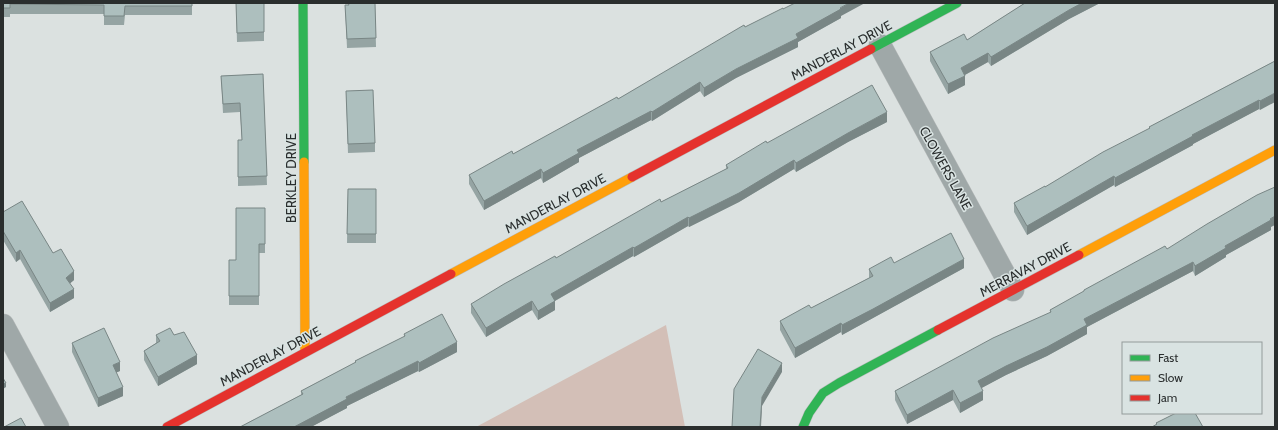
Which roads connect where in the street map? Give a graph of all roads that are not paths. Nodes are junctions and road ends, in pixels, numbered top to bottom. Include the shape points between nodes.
1 (303, 3) edge
2 (957, 3) edge
3 (880, 45) junction
4 (1275, 150) edge
5 (1013, 290) junction
6 (3, 325) edge
7 (305, 352) junction
8 (58, 427) edge
9 (167, 427) edge
10 (803, 427) edge

1 - 7 street, BERKLEY DRIVE
2 - 3 street, MANDERLAY DRIVE
3 - 5 street, CLOWERS LANE
3 - 7 street, MANDERLAY DRIVE
4 - 5 street, MERRAVAY DRIVE
5 - 10 street, MERRAVAY DRIVE via 823,393
6 - 8 street
7 - 9 street, MANDERLAY DRIVE

